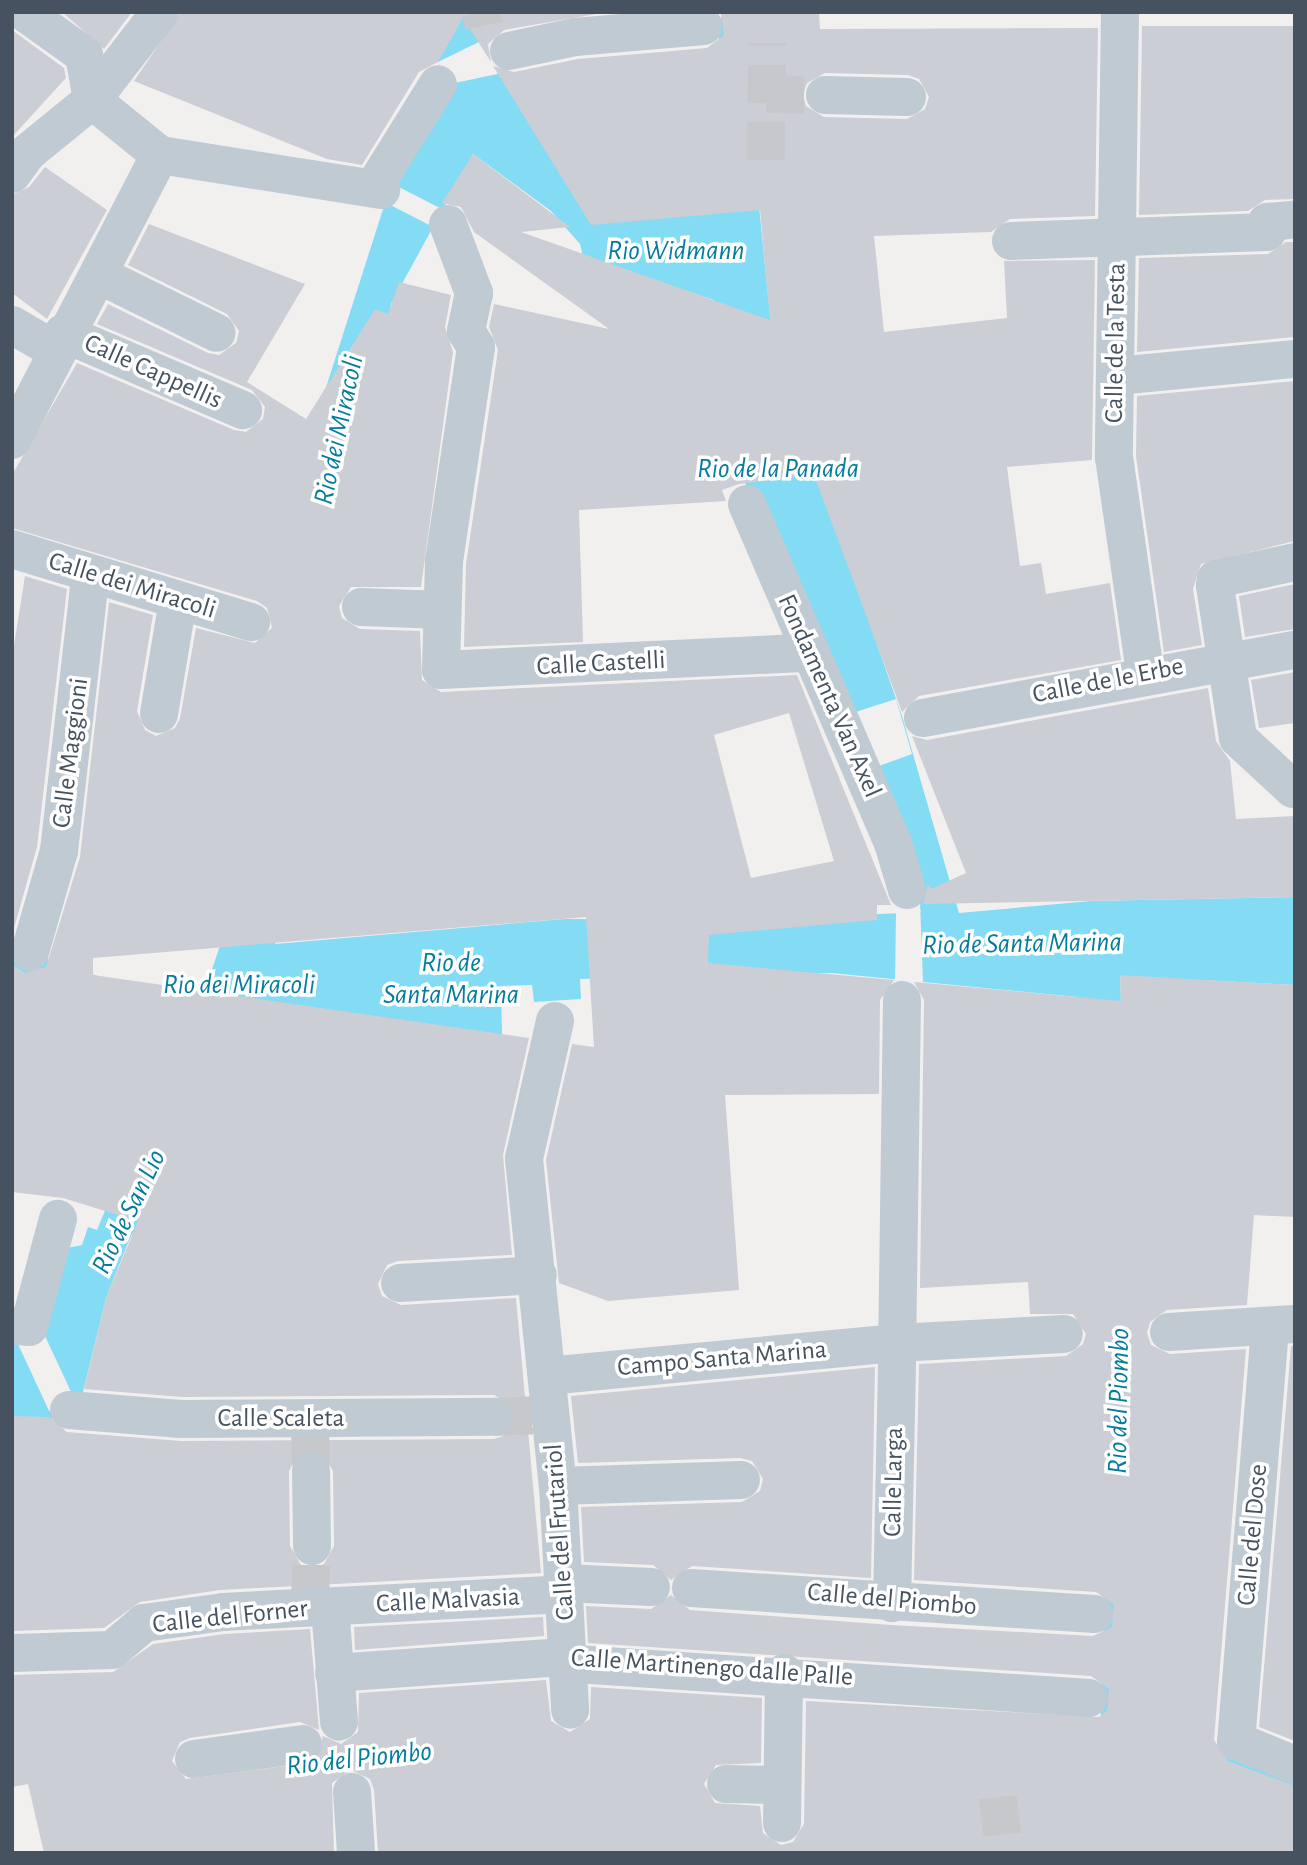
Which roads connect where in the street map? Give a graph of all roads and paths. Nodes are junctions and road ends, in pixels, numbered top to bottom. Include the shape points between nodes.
1 (160, 12) edge
2 (1120, 12) edge
3 (22, 23) edge
4 (704, 26) dead end
5 (509, 51) dead end
6 (438, 84) dead end
7 (825, 95) tunnel mouth
8 (907, 97) dead end
9 (92, 100) junction
10 (160, 155) junction
11 (20, 163) edge
12 (1292, 220) dead end
13 (448, 224) dead end
14 (1116, 239) junction
15 (1011, 242) dead end
16 (99, 275) junction
17 (12, 325) edge
18 (217, 333) dead end
19 (59, 341) junction
20 (1295, 359) edge
21 (1117, 376) junction
22 (243, 410) dead end
23 (12, 440) edge
24 (747, 504) dead end
25 (12, 549) edge
26 (1295, 562) edge
27 (90, 577) junction
28 (178, 601) junction
29 (361, 607) dead end
30 (442, 616) junction
31 (251, 622) dead end
32 (1295, 650) edge
33 (808, 653) junction
34 (1225, 659) junction
35 (1145, 673) junction
36 (159, 714) dead end
37 (923, 718) dead end
38 (1293, 789) dead end
39 (907, 890) dead end
40 (34, 939) dead end
41 (902, 1000) dead end
42 (555, 1021) dead end
43 (58, 1219) dead end
44 (538, 1280) junction
45 (400, 1283) dead end
46 (16, 1326) dead end
47 (1282, 1326) edge
48 (1169, 1332) dead end
49 (1064, 1334) dead end
50 (903, 1351) junction
51 (547, 1400) junction
52 (69, 1410) dead end
53 (495, 1417) tunnel mouth
54 (311, 1471) tunnel mouth
55 (741, 1480) dead end
56 (558, 1486) junction
57 (312, 1546) tunnel mouth
58 (651, 1587) dead end
59 (565, 1588) junction
60 (691, 1588) dead end
61 (892, 1602) junction
62 (316, 1606) junction
63 (1094, 1614) dead end
64 (12, 1653) edge
65 (568, 1659) junction
66 (334, 1673) junction
67 (784, 1673) junction
68 (1089, 1698) dead end
69 (570, 1710) dead end
70 (339, 1722) dead end
71 (303, 1744) dead end
72 (194, 1759) dead end
73 (1295, 1765) edge
74 (726, 1784) dead end
75 (782, 1786) junction
76 (352, 1792) dead end
77 (782, 1823) dead end
78 (356, 1853) edge

1 - 9 street
2 - 14 street, Calle de la Testa
3 - 9 street via 84,55
4 - 5 street via 575,37
6 - 10 street via 378,188
7 - 8 street
9 - 10 street
9 - 11 street
10 - 16 street
12 - 14 street via 1267,222 1268,232
13 - 30 street via 474,293 466,331 476,347 444,562
14 - 15 street
14 - 21 street, Calle de la Testa
16 - 18 street
16 - 19 street
17 - 19 street, Calle Cappellis
19 - 22 street, Calle Cappellis
19 - 23 street
20 - 21 street
21 - 35 street, Calle de la Testa via 1114,457
24 - 33 street, Fondamenta Van Axel
25 - 27 street, Calle dei Miracoli
26 - 34 street via 1216,579
27 - 28 street, Calle dei Miracoli
27 - 40 street, Calle Maggioni via 59,850
28 - 31 street, Calle dei Miracoli
28 - 36 street
29 - 30 street
30 - 33 street, Calle Castelli via 442,670
32 - 34 street, Calle de le Erbe
33 - 39 street, Fondamenta Van Axel via 889,832
34 - 35 street, Calle de le Erbe
34 - 38 street via 1238,738
35 - 37 street, Calle de le Erbe
41 - 50 street via 906,1153
42 - 44 street via 524,1159
43 - 46 street via 29,1327
44 - 45 street
44 - 51 street
47 - 48 street
47 - 73 street, Calle del Dose via 1236,1741
49 - 50 street, Campo Santa Marina
50 - 51 street, Campo Santa Marina
50 - 61 street, Calle Larga
51 - 56 street, Calle del Frutariol
52 - 53 street, Calle Scaleta via 309,1423
54 - 57 street
55 - 56 street
56 - 59 street, Calle del Frutariol
58 - 59 street
59 - 62 street, Calle Malvasia
59 - 65 street, Calle del Frutariol
60 - 61 street, Calle del Piombo
61 - 63 street, Calle del Piombo
62 - 64 street, Calle del Forner via 144,1622 112,1650
62 - 66 street
65 - 66 street, Calle Martinengo dalle Palle
65 - 67 street, Calle Martinengo dalle Palle
65 - 69 street, Calle del Frutariol
66 - 70 street
67 - 68 street, Calle Martinengo dalle Palle
67 - 75 street
71 - 72 street
74 - 75 street
75 - 77 street
76 - 78 street

